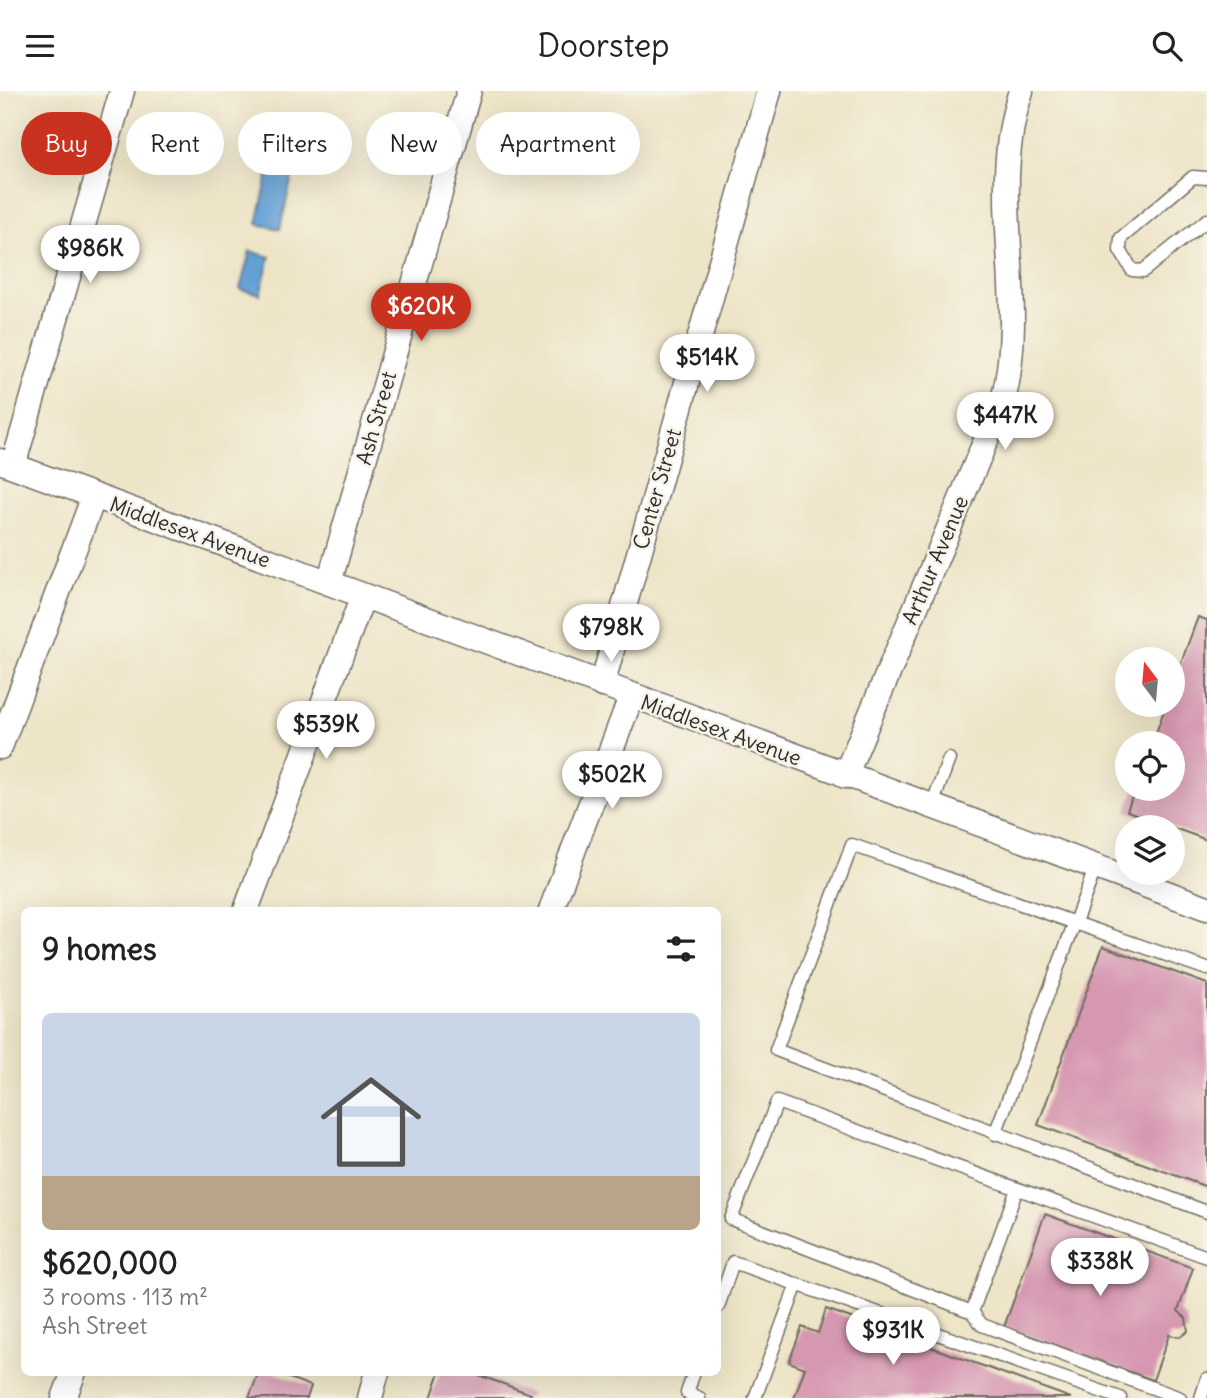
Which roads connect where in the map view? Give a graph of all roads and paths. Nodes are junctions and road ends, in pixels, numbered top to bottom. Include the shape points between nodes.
1 (122, 91) edge
2 (470, 91) edge
3 (769, 91) edge
4 (1021, 91) edge
5 (1207, 178) edge
6 (1207, 220) edge
7 (7, 463) edge
8 (94, 496) junction
9 (329, 583) junction
10 (363, 596) junction
11 (602, 685) junction
12 (631, 697) junction
13 (0, 747) edge
14 (949, 759) dead end
15 (845, 776) junction
16 (931, 808) junction
17 (1095, 869) junction
18 (247, 907) edge
19 (552, 907) edge
20 (1207, 908) edge
21 (1074, 923) junction
22 (1207, 969) edge
23 (995, 1134) junction
24 (1017, 1189) junction
25 (1207, 1212) edge
26 (1207, 1257) edge
27 (797, 1284) junction
28 (721, 1298) edge
29 (972, 1312) junction
30 (72, 1376) edge
31 (376, 1376) edge
32 (694, 1376) edge
33 (1207, 1379) edge
34 (693, 1396) edge
35 (64, 1398) edge
36 (370, 1398) edge
37 (755, 1398) edge
38 (1120, 1398) edge
39 (1180, 1398) edge
40 (1201, 1398) edge

1 - 7 street
2 - 9 street, Ash Street
3 - 11 street, Center Street
4 - 15 street, Arthur Avenue via 1008,150 1014,330 1004,397
5 - 6 lane via 1192,177 1121,238 1120,250 1132,270 1143,271
7 - 8 street, Middlesex Avenue
8 - 9 street, Middlesex Avenue
8 - 13 street
9 - 10 street, Middlesex Avenue
10 - 11 street, Middlesex Avenue
10 - 18 street
11 - 12 street, Middlesex Avenue
12 - 15 street, Middlesex Avenue
12 - 19 street
14 - 16 lane
15 - 16 street, Middlesex Avenue
16 - 17 street, Middlesex Avenue
17 - 20 street, Middlesex Avenue
17 - 21 lane
21 - 22 lane
21 - 23 lane
21 - 23 lane via 852,845 776,1050
23 - 25 lane
24 - 26 lane
24 - 29 lane
24 - 29 lane via 778,1102 732,1219
27 - 28 lane via 733,1262
27 - 37 lane
27 - 38 lane
29 - 39 lane via 982,1325
30 - 35 street
31 - 36 street
32 - 34 lane
33 - 40 lane

